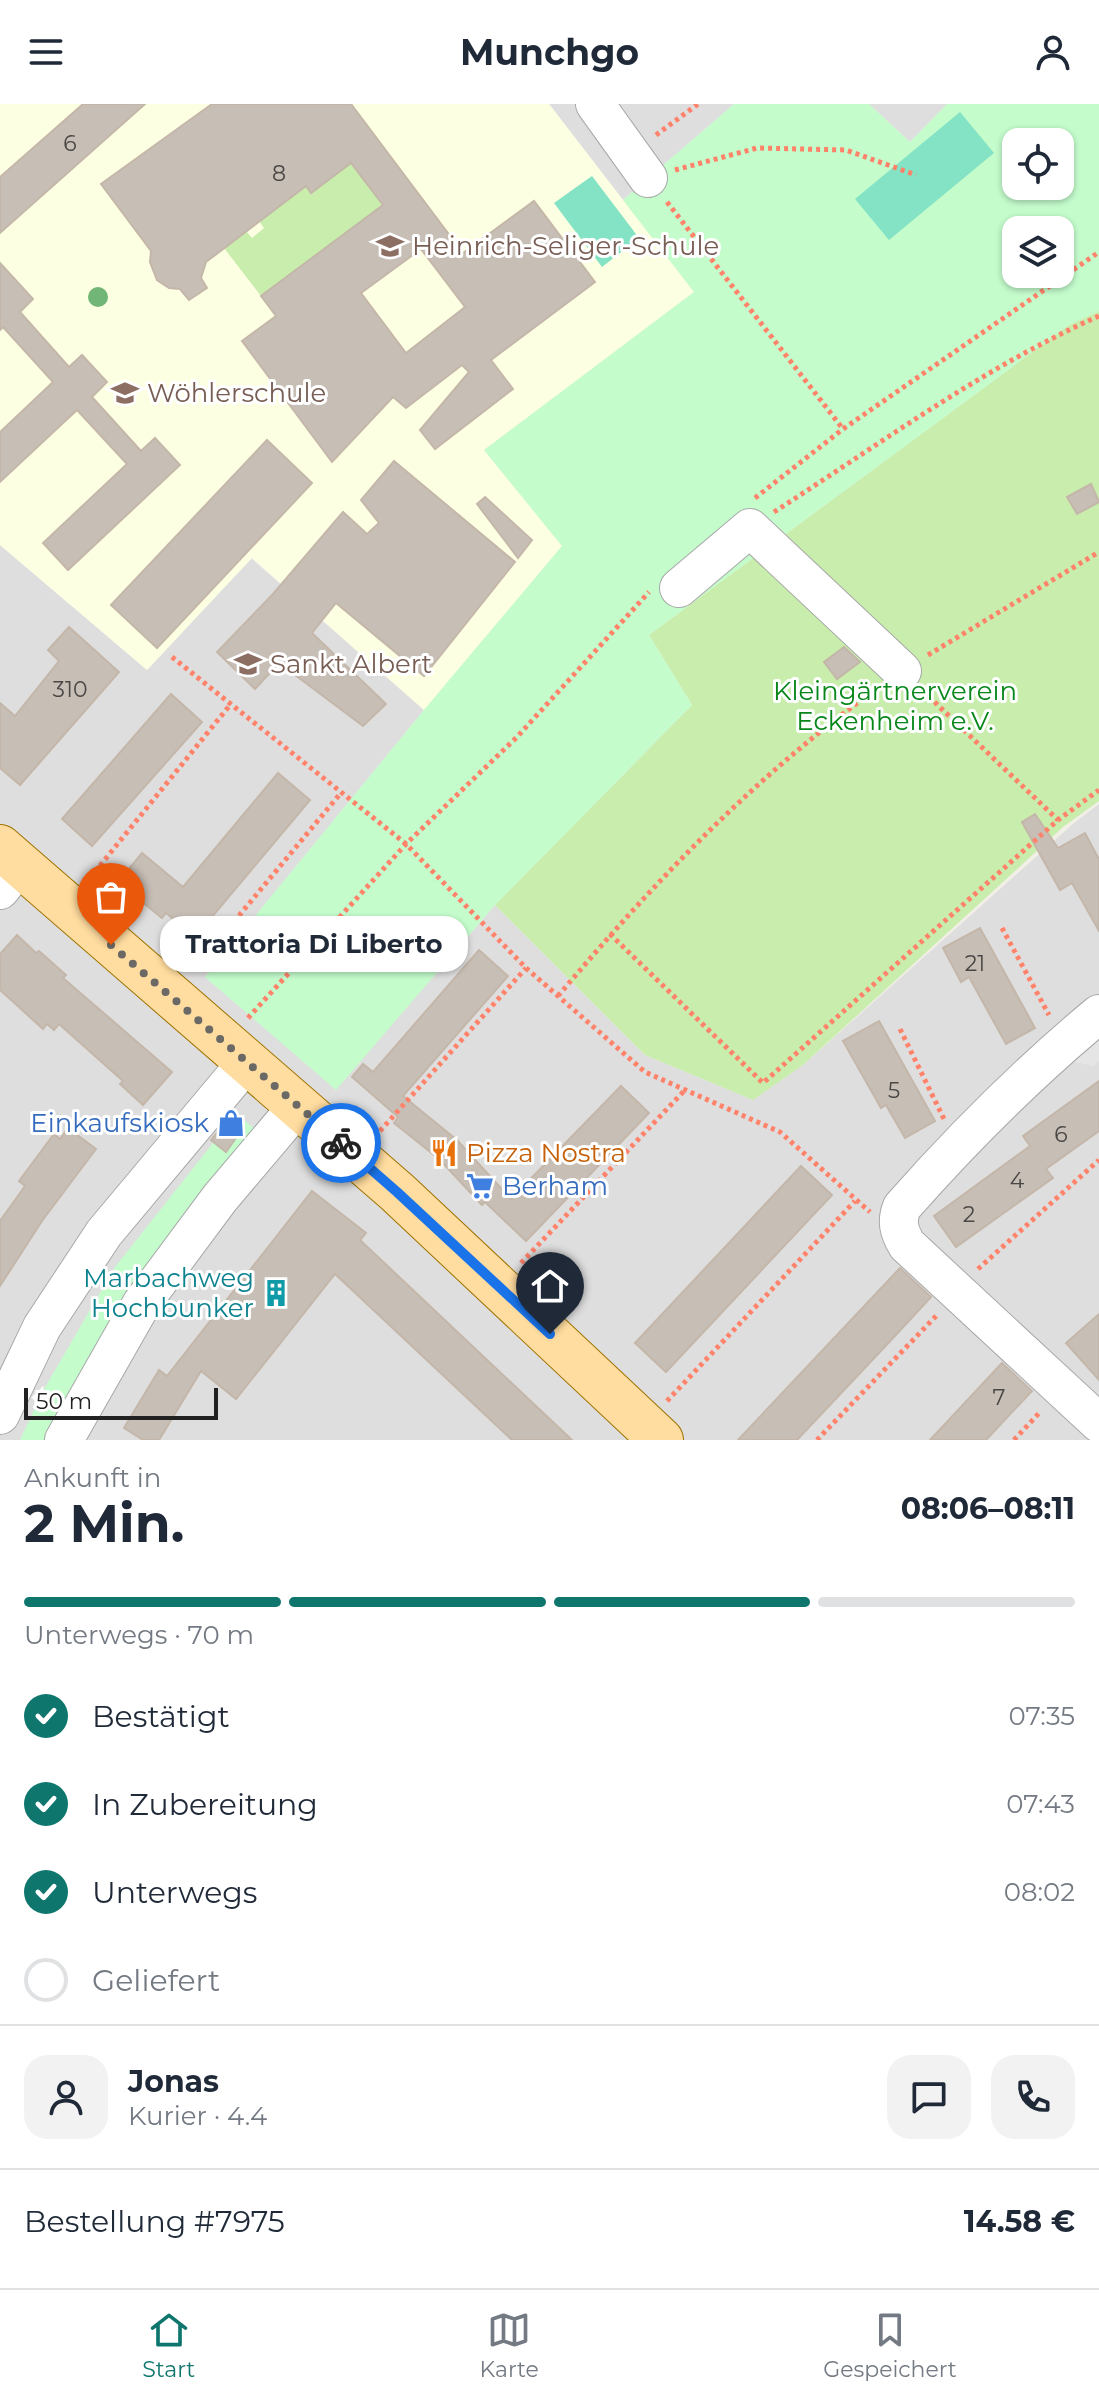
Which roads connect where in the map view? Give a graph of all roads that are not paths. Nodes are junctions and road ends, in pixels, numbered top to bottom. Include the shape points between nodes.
1 (595, 104) edge
2 (639, 166) road end
3 (666, 588) road end
4 (902, 671) road end
5 (7, 868) edge
6 (1099, 1014) edge
7 (236, 1053) junction
8 (297, 1107) junction
9 (0, 1415) edge
10 (661, 1423) edge
11 (1099, 1423) edge
12 (1099, 1433) edge
13 (65, 1439) edge
14 (1093, 1440) edge

1 - 2 street
3 - 4 street via 747,517
5 - 7 main road
6 - 11 street via 958,1145 898,1216 907,1245
7 - 8 main road
7 - 9 street via 42,1327
8 - 10 main road
8 - 13 street via 142,1303
12 - 14 street

